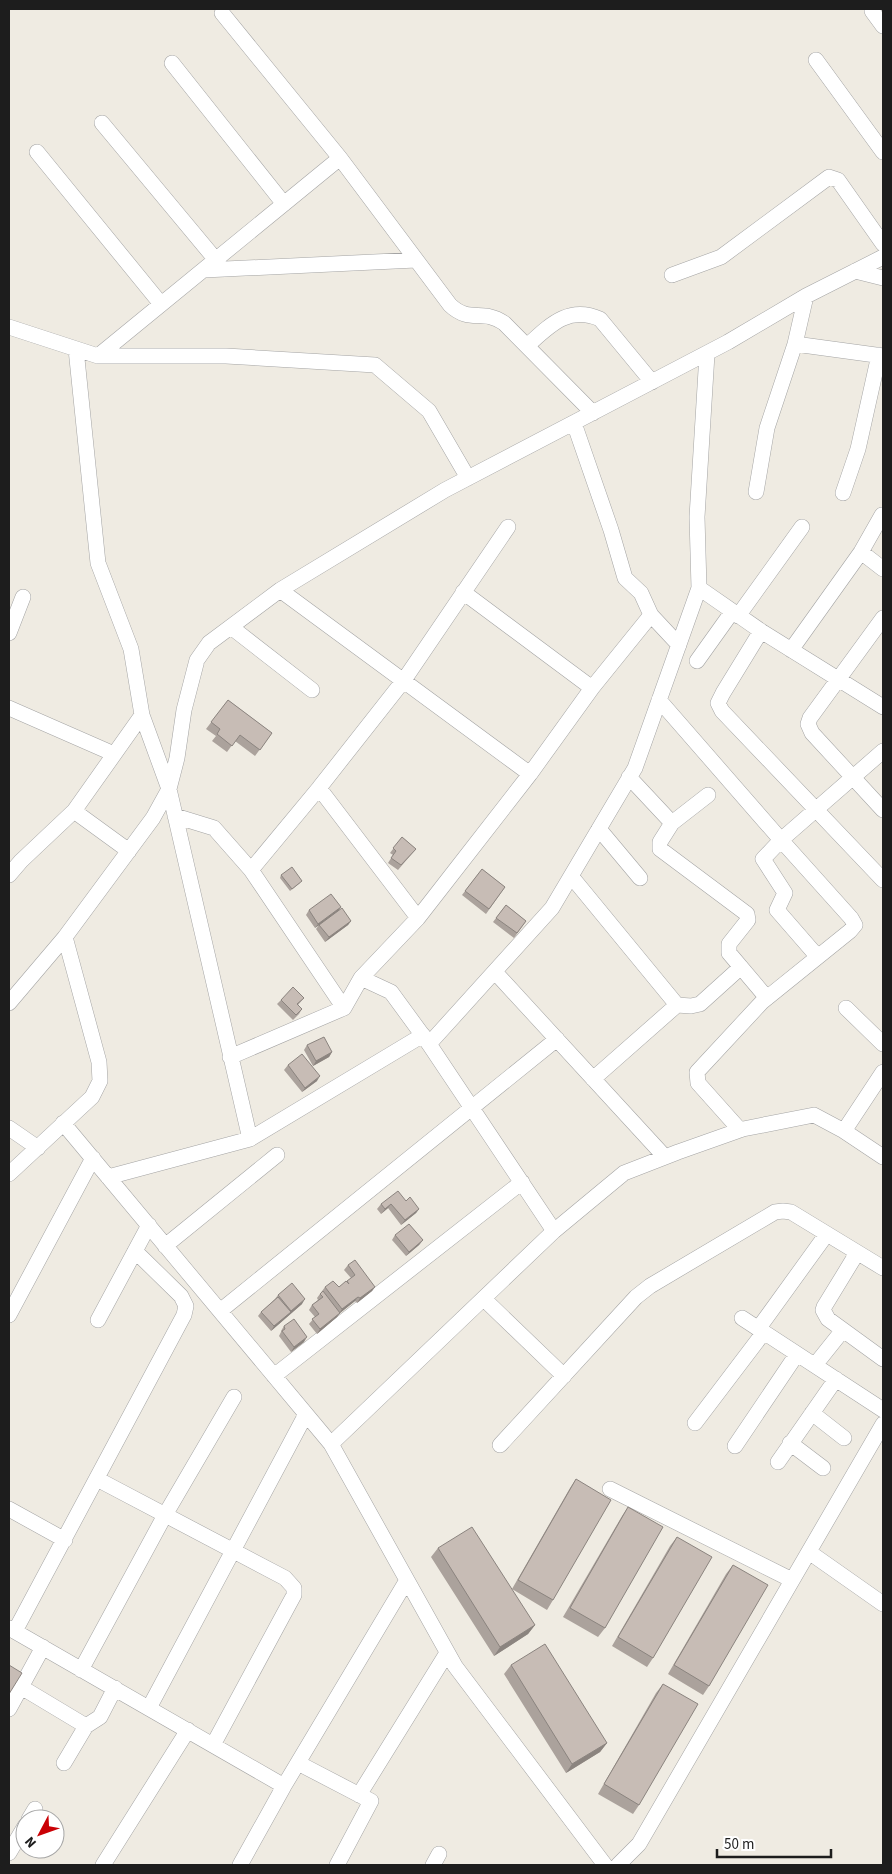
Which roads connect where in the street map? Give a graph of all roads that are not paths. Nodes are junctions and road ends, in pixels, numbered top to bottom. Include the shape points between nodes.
1 (872, 11) dead end
2 (222, 13) dead end
3 (883, 26) edge
4 (816, 60) dead end
5 (172, 63) dead end
6 (102, 123) dead end
7 (37, 152) dead end
8 (883, 152) edge
9 (340, 158) junction
10 (284, 204) junction
11 (883, 244) edge
12 (883, 257) edge
13 (216, 260) junction
14 (416, 260) junction
15 (204, 270) junction
16 (855, 271) junction
17 (672, 275) dead end
18 (883, 278) edge
19 (806, 296) junction
20 (161, 304) junction
21 (9, 327) edge
22 (795, 344) junction
23 (527, 346) junction
24 (76, 349) junction
25 (707, 354) junction
26 (98, 356) junction
27 (881, 356) edge
28 (652, 382) junction
29 (592, 414) junction
30 (574, 423) junction
31 (468, 478) junction
32 (756, 492) dead end
33 (843, 493) dead end
34 (882, 515) dead end
35 (508, 527) dead end
36 (802, 527) dead end
37 (861, 552) junction
38 (883, 569) edge
39 (699, 588) junction
40 (280, 590) junction
41 (463, 592) junction
42 (23, 597) dead end
43 (735, 614) junction
44 (651, 615) junction
45 (883, 618) edge
46 (232, 627) junction
47 (761, 631) junction
48 (9, 633) edge
49 (679, 645) junction
50 (791, 650) junction
51 (697, 661) dead end
52 (837, 679) junction
53 (404, 680) junction
54 (592, 688) junction
55 (312, 690) dead end
56 (659, 700) junction
57 (9, 708) edge
58 (883, 708) edge
59 (142, 715) junction
60 (883, 751) edge
61 (114, 754) junction
62 (530, 774) junction
63 (629, 777) junction
64 (854, 777) junction
65 (319, 788) junction
66 (169, 789) junction
67 (708, 795) dead end
68 (816, 809) junction
69 (883, 810) edge
70 (74, 811) junction
71 (175, 816) junction
72 (672, 823) junction
73 (599, 829) junction
74 (780, 840) junction
75 (129, 851) junction
76 (251, 870) junction
77 (9, 875) edge
78 (571, 876) junction
79 (640, 878) dead end
80 (883, 880) edge
81 (418, 918) junction
82 (66, 937) junction
83 (817, 956) junction
84 (741, 967) junction
85 (495, 972) junction
86 (361, 978) junction
87 (767, 998) junction
88 (9, 1003) edge
89 (676, 1005) junction
90 (344, 1008) junction
91 (846, 1008) dead end
92 (557, 1039) junction
93 (426, 1040) junction
94 (883, 1044) edge
95 (230, 1057) junction
96 (883, 1072) edge
97 (593, 1079) junction
98 (472, 1108) junction
99 (63, 1123) junction
100 (9, 1128) edge
101 (740, 1130) junction
102 (844, 1131) junction
103 (250, 1139) junction
104 (38, 1148) junction
105 (277, 1155) dead end
106 (665, 1157) junction
107 (883, 1157) edge
108 (93, 1158) junction
109 (9, 1174) edge
110 (108, 1177) junction
111 (522, 1182) junction
112 (149, 1225) junction
113 (554, 1231) junction
114 (826, 1235) junction
115 (166, 1246) junction
116 (135, 1251) junction
117 (857, 1253) junction
118 (883, 1268) edge
119 (484, 1299) junction
120 (220, 1311) junction
121 (9, 1315) edge
122 (742, 1318) dead end
123 (98, 1320) dead end
124 (843, 1330) junction
125 (761, 1331) junction
126 (797, 1354) junction
127 (883, 1359) edge
128 (815, 1365) junction
129 (274, 1376) junction
130 (564, 1376) junction
131 (836, 1379) junction
132 (234, 1396) dead end
133 (883, 1410) edge
134 (306, 1414) junction
135 (812, 1414) junction
136 (696, 1423) dead end
137 (883, 1424) edge
138 (844, 1438) dead end
139 (790, 1443) junction
140 (331, 1444) junction
141 (500, 1446) dead end
142 (735, 1446) dead end
143 (778, 1462) dead end
144 (823, 1468) dead end
145 (97, 1479) junction
146 (610, 1489) dead end
147 (9, 1509) edge
148 (165, 1515) junction
149 (65, 1540) junction
150 (233, 1551) junction
151 (809, 1552) junction
152 (406, 1580) junction
153 (792, 1580) junction
154 (883, 1604) edge
155 (12, 1630) edge
156 (43, 1647) junction
157 (447, 1653) junction
158 (81, 1670) junction
159 (21, 1687) junction
160 (115, 1688) junction
161 (149, 1708) junction
162 (9, 1709) edge
163 (86, 1726) junction
164 (188, 1730) junction
165 (213, 1745) junction
166 (64, 1762) dead end
167 (298, 1763) junction
168 (284, 1786) junction
169 (360, 1795) junction
170 (243, 1864) edge
171 (603, 1864) edge
172 (104, 1865) edge
173 (337, 1865) edge
174 (618, 1865) edge

1 - 3 street
2 - 9 street
4 - 8 street
5 - 10 street
6 - 13 street
7 - 20 street
9 - 10 street
9 - 14 street
10 - 13 street
11 - 17 street via 838,180 829,177 721,257
12 - 16 street
13 - 15 street
14 - 15 street
14 - 23 street via 458,313 497,318
15 - 20 street
16 - 18 street
16 - 19 street
19 - 22 street
19 - 25 street
20 - 26 street
21 - 24 street
22 - 27 street
22 - 32 street via 767,428
23 - 28 street via 561,318 589,314 600,319
23 - 29 street
24 - 26 street
24 - 59 street via 96,552 131,649
25 - 28 street
25 - 39 street via 697,517
26 - 31 street via 226,356 375,365 429,411
27 - 33 street via 858,449
28 - 29 street
29 - 30 street
30 - 31 street
30 - 44 street via 625,578 641,593
31 - 40 street
34 - 37 street
35 - 41 street
36 - 43 street
37 - 38 street
37 - 50 street
39 - 43 street
39 - 49 street
40 - 46 street
40 - 53 street
41 - 53 street
41 - 54 street
42 - 48 street
43 - 47 street
43 - 51 street
44 - 49 street
44 - 54 street
45 - 52 street
46 - 55 street
46 - 66 street via 209,643 196,660
47 - 50 street
47 - 68 street via 718,703
49 - 56 street
50 - 52 street
52 - 58 street
52 - 64 street via 808,724 812,733
53 - 62 street
53 - 65 street
54 - 62 street
56 - 63 street
56 - 74 street
57 - 61 street
59 - 61 street
59 - 66 street
60 - 64 street
61 - 70 street
62 - 81 street
63 - 72 street
63 - 73 street
64 - 68 street
64 - 69 street
65 - 76 street
65 - 81 street
66 - 71 street
66 - 75 street
67 - 72 street
68 - 74 street
68 - 80 street
70 - 75 street
70 - 77 street
71 - 76 street via 214,828
71 - 95 street
72 - 84 street via 660,842 660,849 747,914 748,920 728,948
73 - 78 street
73 - 79 street
74 - 83 street via 763,859 785,893 777,910
74 - 83 street via 855,925
75 - 82 street
76 - 90 street
78 - 85 street via 552,908
78 - 89 street
81 - 86 street
82 - 88 street
82 - 99 street via 99,1062 100,1081 92,1097
83 - 87 street
84 - 87 street
84 - 89 street via 700,1004
85 - 92 street
85 - 93 street
86 - 90 street
86 - 93 street via 391,992
87 - 101 street via 697,1072 698,1083
89 - 97 street
90 - 95 street
91 - 94 street
92 - 97 street
92 - 98 street
93 - 98 street
93 - 103 street
95 - 103 street
96 - 102 street
97 - 106 street
98 - 111 street
98 - 120 street
99 - 104 street
99 - 108 street
100 - 104 street
101 - 102 street via 814,1116
101 - 106 street
102 - 107 street
103 - 110 street
104 - 109 street
105 - 115 street
106 - 113 street via 624,1173
108 - 110 street
108 - 121 street
110 - 112 street
111 - 113 street
111 - 129 street
112 - 115 street
112 - 116 street
113 - 119 street
114 - 117 street
114 - 125 street
114 - 130 street via 791,1212 775,1212 650,1286 636,1297
115 - 120 street
116 - 123 street
116 - 145 street via 181,1296 186,1306
117 - 118 street
117 - 124 street via 823,1310 828,1319
119 - 130 street
119 - 140 street
120 - 129 street
122 - 125 street
124 - 127 street
124 - 128 street
125 - 126 street
125 - 136 street
126 - 128 street
126 - 142 street
128 - 131 street
129 - 134 street
130 - 141 street
131 - 133 street
131 - 135 street
132 - 148 street
134 - 140 street
134 - 150 street
135 - 138 street
135 - 139 street
137 - 151 street
139 - 143 street
139 - 144 street
140 - 152 street
145 - 148 street
145 - 149 street
146 - 153 street
147 - 149 street
148 - 150 street
148 - 158 street
149 - 155 street
150 - 161 street
150 - 165 street via 285,1578 294,1588 294,1595
151 - 153 street
151 - 154 street
152 - 157 street
152 - 167 street
153 - 174 street via 639,1844
155 - 156 street
156 - 158 street
156 - 159 street
157 - 169 street
157 - 171 street
158 - 160 street
159 - 162 street
159 - 163 street
160 - 161 street
160 - 163 street via 100,1718
161 - 164 street
163 - 166 street
164 - 165 street
164 - 172 street
165 - 168 street
167 - 168 street
167 - 169 street
168 - 170 street
169 - 173 street via 372,1801

